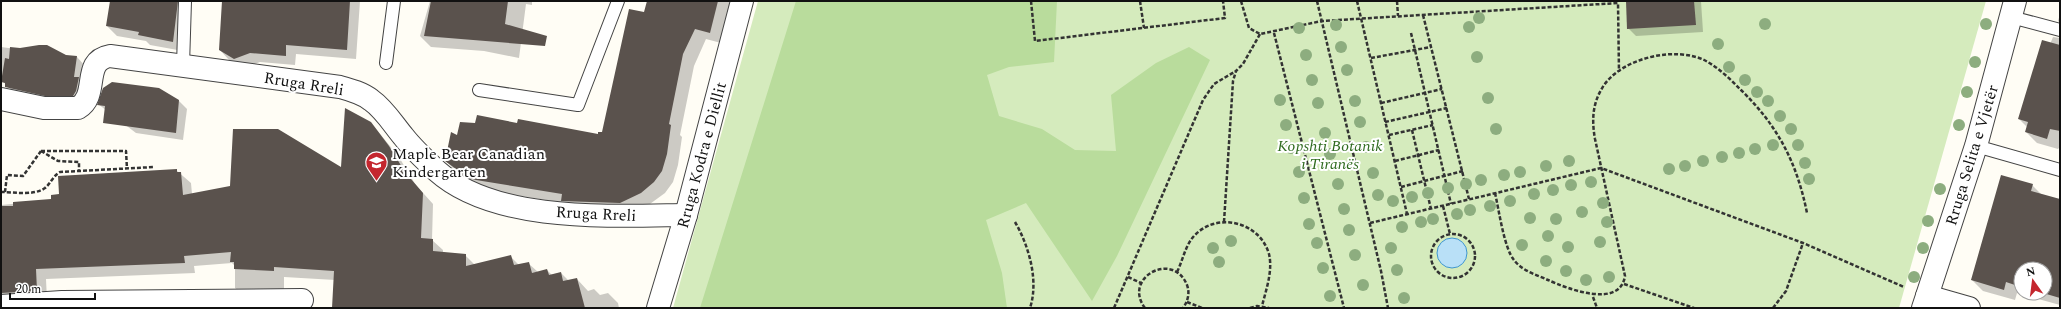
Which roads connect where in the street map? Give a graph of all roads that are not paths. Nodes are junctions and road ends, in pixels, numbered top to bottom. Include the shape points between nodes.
1 (185, 1) edge
2 (394, 1) edge
3 (618, 1) edge
4 (742, 1) edge
5 (2013, 9) edge
6 (2060, 30) edge
7 (386, 63) dead end
8 (183, 65) junction
9 (478, 90) dead end
10 (1, 99) edge
11 (1976, 146) junction
12 (2060, 170) edge
13 (686, 215) junction
14 (1925, 302) edge
15 (302, 304) edge
16 (1, 306) edge
17 (658, 308) edge
18 (1969, 308) edge

1 - 8 lane
2 - 7 lane
3 - 9 lane via 578,105
4 - 13 street, Rruga Kodra e Diellit
5 - 6 lane
5 - 11 street, Rruga Selita e Vjetër
8 - 10 street, Rruga Rreli via 110,56 98,59 94,65 87,100 78,108 56,108
8 - 13 street, Rruga Rreli via 340,87 360,93 386,115 419,155 438,172 460,189 495,202 576,216
11 - 12 lane
11 - 14 street, Rruga Selita e Vjetër
13 - 17 street, Rruga Kodra e Diellit
14 - 18 street
15 - 16 street via 62,302

